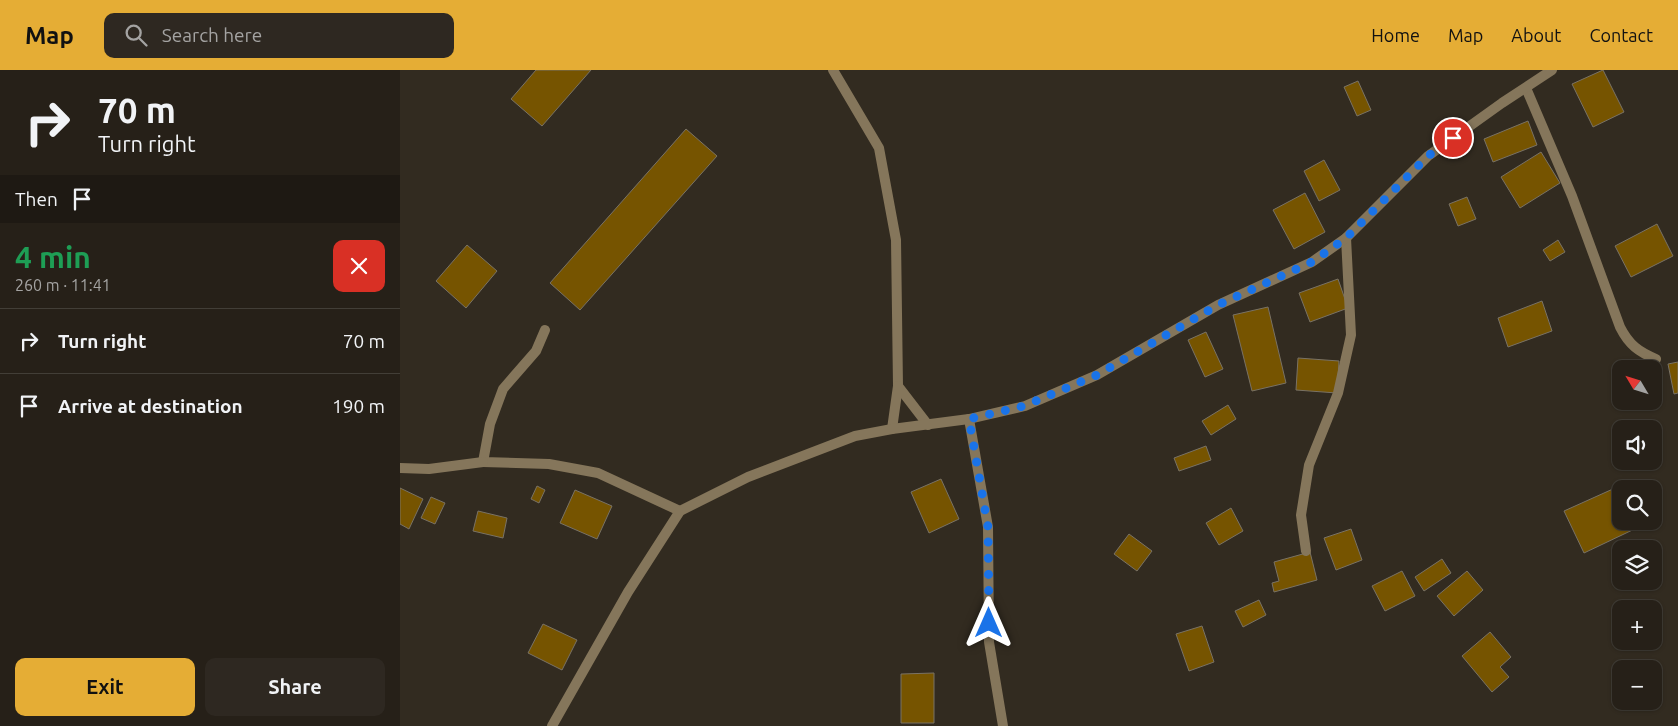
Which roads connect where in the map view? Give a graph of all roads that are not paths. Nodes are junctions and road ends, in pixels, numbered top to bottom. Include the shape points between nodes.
1 (833, 70) edge
2 (1552, 70) edge
3 (1526, 88) junction
4 (1346, 238) junction
5 (545, 330) dead end
6 (1656, 359) dead end
7 (898, 386) junction
8 (969, 419) junction
9 (928, 425) junction
10 (892, 429) junction
11 (483, 462) junction
12 (400, 468) edge
13 (680, 510) junction
14 (1306, 551) dead end
15 (552, 726) edge
16 (1003, 726) edge

1 - 7 street via 879,148 896,240
2 - 3 street
3 - 4 street via 1428,156
3 - 6 street via 1572,196 1620,328 1627,341 1639,352
4 - 8 street via 1312,262 1218,305 1097,375 1024,406
4 - 14 street via 1351,335 1338,393 1309,466 1301,515
5 - 11 street via 536,351 503,389 490,424
7 - 9 street
7 - 10 street
8 - 9 street
8 - 16 street via 988,527 989,642
9 - 10 street
10 - 13 street via 855,436 748,477
11 - 12 street
11 - 13 street via 549,464 598,473
13 - 15 street via 628,592

